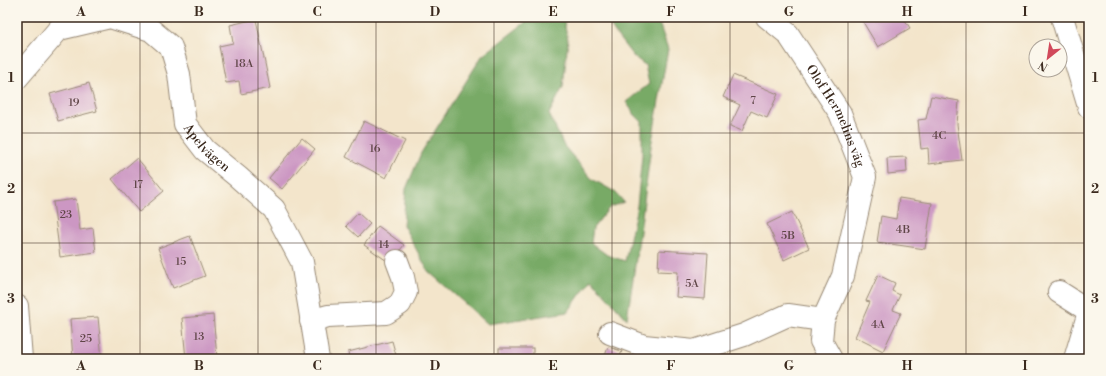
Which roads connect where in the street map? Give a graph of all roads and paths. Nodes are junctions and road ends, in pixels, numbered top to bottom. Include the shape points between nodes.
1 (767, 17) edge
2 (1062, 17) edge
3 (17, 78) edge
4 (1089, 107) edge
5 (397, 261) dead end
6 (1060, 292) dead end
7 (17, 306) edge
8 (1089, 312) edge
9 (823, 320) junction
10 (311, 321) junction
11 (610, 333) dead end
12 (21, 359) edge
13 (318, 359) edge
14 (831, 359) edge
15 (1074, 359) edge

1 - 9 street, Olof Hermelins väg via 788,34 840,113 866,177 843,276
2 - 4 street
3 - 10 street, Apelvägen via 59,29 110,17 151,30 171,47 179,74 185,124 205,150 274,209 302,262
5 - 10 street via 406,292 400,304 386,313 328,316
6 - 8 street
7 - 12 street
8 - 15 street
9 - 11 street via 788,315 744,335 694,351 644,346
9 - 14 street, Olof Hermelins väg via 821,341
10 - 13 street, Apelvägen

